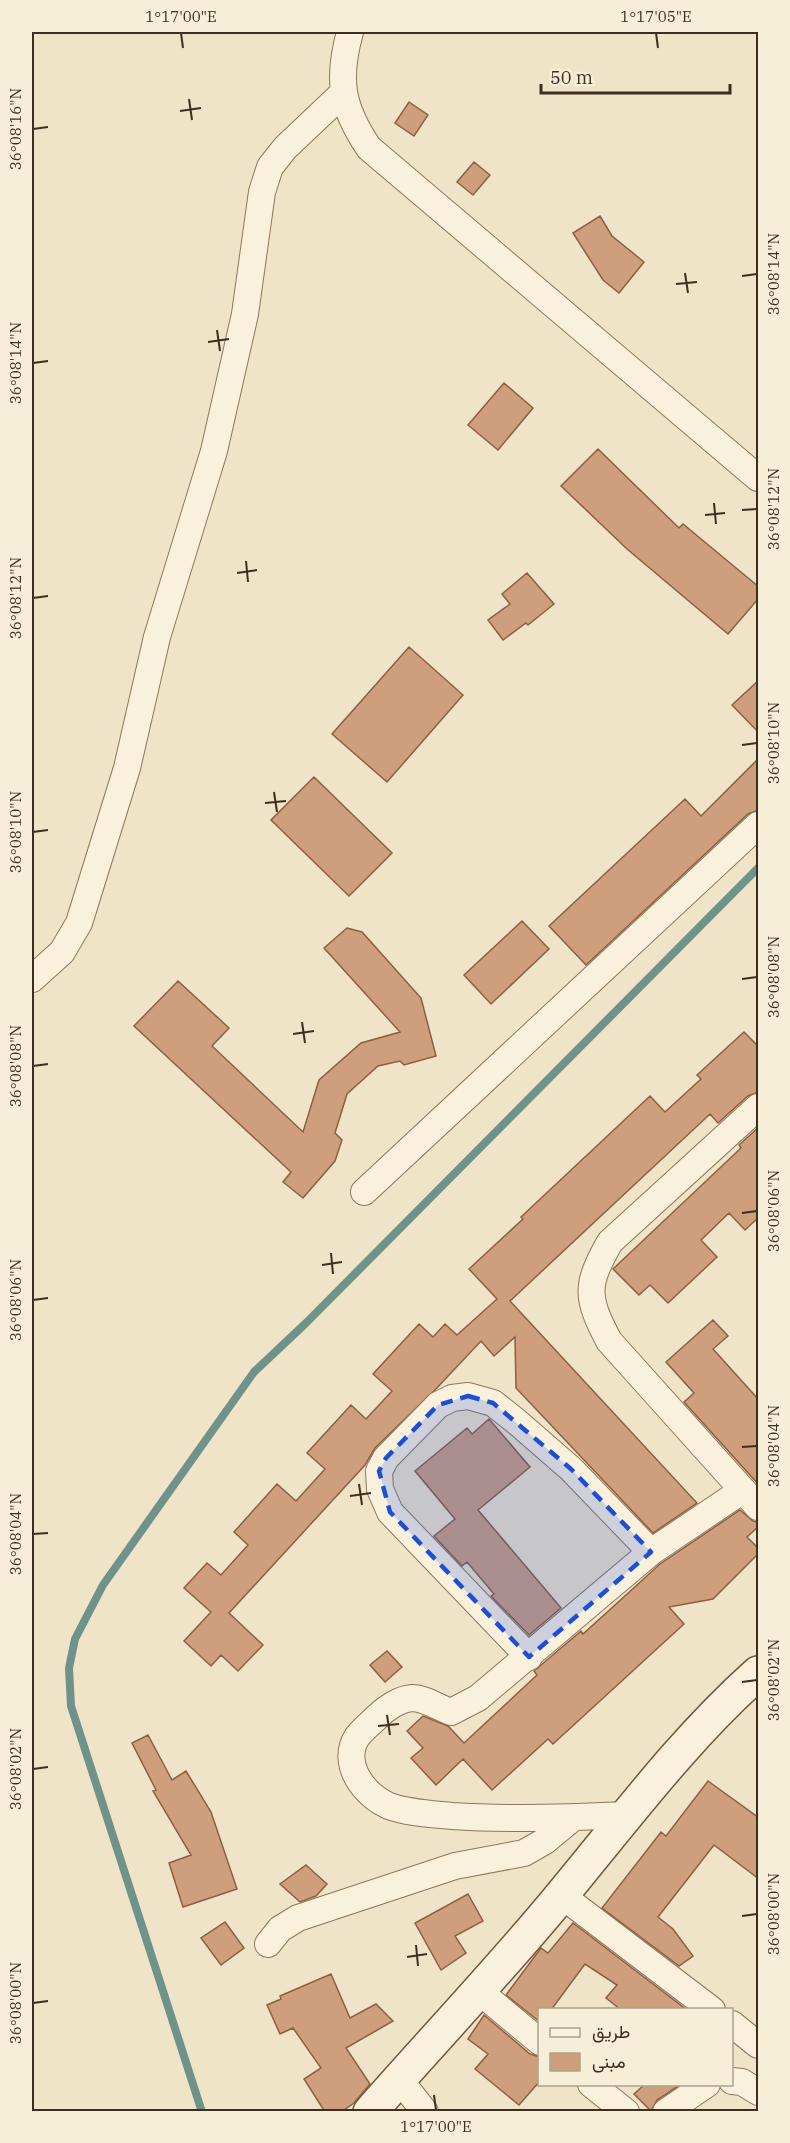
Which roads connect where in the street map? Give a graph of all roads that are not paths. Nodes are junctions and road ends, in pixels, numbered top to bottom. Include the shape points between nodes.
1 (350, 32) edge
2 (342, 94) junction
3 (759, 478) edge
4 (759, 825) edge
5 (32, 979) edge
6 (759, 1107) edge
7 (364, 1192) dead end
8 (751, 1498) edge
9 (651, 1551) junction
10 (529, 1657) junction
11 (759, 1673) edge
12 (625, 1815) junction
13 (574, 1817) junction
14 (561, 1895) junction
15 (268, 1944) dead end
16 (480, 1992) junction
17 (709, 2008) edge
18 (733, 2025) edge
19 (538, 2040) edge
20 (759, 2044) edge
21 (399, 2079) junction
22 (733, 2081) edge
23 (592, 2086) edge
24 (705, 2086) edge
25 (759, 2092) edge
26 (370, 2112) edge
27 (426, 2112) edge
28 (626, 2112) edge
29 (666, 2112) edge

1 - 2 street via 344,54
2 - 3 street via 351,122 381,160
2 - 5 street via 291,141 270,167 258,215 245,314 214,451 157,637 127,768 79,923 62,952
4 - 7 street
6 - 8 street via 610,1242 597,1266 591,1289 593,1310 609,1341
8 - 9 street
9 - 10 street
9 - 10 street via 571,1469 493,1404 468,1396 438,1405 386,1458 379,1471 380,1489 390,1512
10 - 13 street via 461,1709 451,1712 412,1698 385,1709 357,1737 353,1750 357,1779 367,1793 390,1806 427,1814
11 - 12 main road via 706,1722
12 - 13 street
12 - 14 main road
13 - 15 street via 524,1853 455,1866 298,1918 280,1929
14 - 16 main road
14 - 17 street
16 - 19 street
16 - 21 main road
18 - 20 street
21 - 26 main road
21 - 27 street
22 - 25 street
23 - 28 street
24 - 29 street

